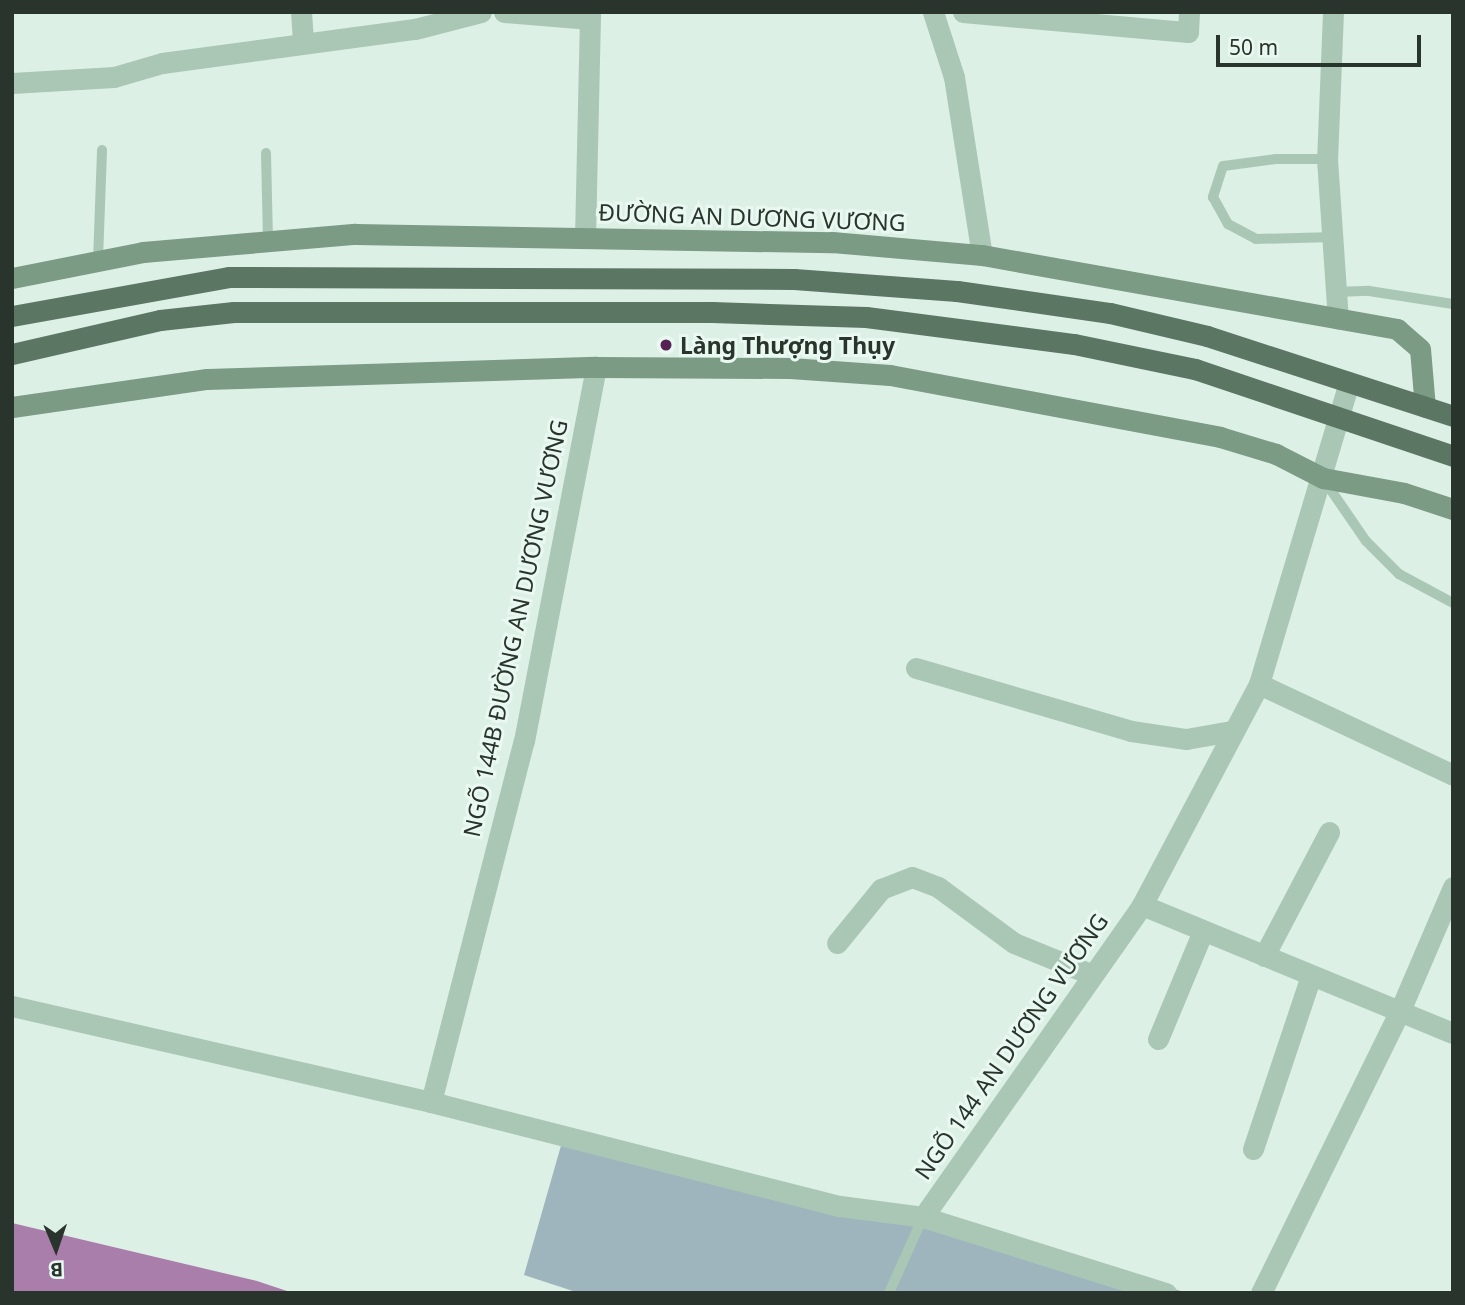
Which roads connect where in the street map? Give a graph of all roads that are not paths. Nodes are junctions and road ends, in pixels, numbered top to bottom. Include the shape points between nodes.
1 (301, 12) edge
2 (481, 12) edge
3 (504, 12) edge
4 (933, 12) edge
5 (963, 12) edge
6 (1189, 12) edge
7 (1334, 12) edge
8 (590, 16) edge
9 (303, 42) junction
10 (12, 83) edge
11 (102, 150) dead end
12 (266, 153) dead end
13 (1327, 159) junction
14 (585, 237) junction
15 (1333, 237) junction
16 (268, 239) junction
17 (982, 256) junction
18 (98, 260) junction
19 (523, 276) junction
20 (12, 278) edge
21 (1336, 292) junction
22 (1453, 304) edge
23 (12, 305) edge
24 (57, 305) junction
25 (524, 313) junction
26 (12, 316) edge
27 (1338, 319) junction
28 (12, 354) edge
29 (596, 367) junction
30 (1349, 382) junction
31 (12, 407) edge
32 (1425, 407) junction
33 (1453, 416) edge
34 (1338, 417) junction
35 (1453, 456) edge
36 (1322, 478) junction
37 (1453, 509) edge
38 (1453, 603) edge
39 (916, 668) dead end
40 (1259, 684) junction
41 (1232, 731) junction
42 (1453, 775) edge
43 (1329, 832) dead end
44 (1453, 887) edge
45 (1142, 905) junction
46 (1203, 931) junction
47 (837, 943) dead end
48 (1264, 956) junction
49 (1093, 975) junction
50 (1311, 976) junction
51 (12, 1006) edge
52 (1399, 1013) junction
53 (1453, 1033) edge
54 (1158, 1039) dead end
55 (431, 1102) junction
56 (1253, 1149) dead end
57 (923, 1217) junction
58 (889, 1293) edge
59 (1166, 1293) edge
60 (1261, 1293) edge

1 - 9 street
2 - 9 street via 415,29
3 - 8 street
4 - 17 street via 954,77
5 - 6 street via 1188,32
7 - 13 street
8 - 14 street
9 - 10 street via 162,63 114,77
11 - 18 lane
12 - 16 lane
13 - 15 street
13 - 15 lane via 1223,166 1213,197 1228,224 1256,239
14 - 16 street, ĐƯỜNG AN DƯƠNG VƯƠNG via 355,234
14 - 17 street, ĐƯỜNG AN DƯƠNG VƯƠNG via 832,242
15 - 21 street
16 - 18 street, ĐƯỜNG AN DƯƠNG VƯƠNG
17 - 27 street, ĐƯỜNG AN DƯƠNG VƯƠNG
18 - 20 street, ĐƯỜNG AN DƯƠNG VƯƠNG
19 - 24 main road via 229,277
19 - 25 main road
19 - 30 main road via 794,279 957,291 1110,313 1207,336
21 - 22 lane via 1369,291
21 - 27 street
23 - 24 main road
24 - 26 main road
25 - 28 main road via 234,312 160,320
25 - 34 main road via 852,316 979,329 1195,369
27 - 32 street, ĐƯỜNG AN DƯƠNG VƯƠNG via 1397,329 1420,349
29 - 31 street via 207,379
29 - 36 street via 790,368 890,375 1220,437 1276,454
29 - 55 street, NGÕ 144B ĐƯỜNG AN DƯƠNG VƯƠNG via 524,741
30 - 32 main road
30 - 34 street, NGÕ 144 AN DƯƠNG VƯƠNG
32 - 33 main road
34 - 35 main road
34 - 36 street, NGÕ 144 AN DƯƠNG VƯƠNG
36 - 37 street via 1404,493
36 - 38 lane via 1366,541 1399,573
36 - 40 street, NGÕ 144 AN DƯƠNG VƯƠNG
39 - 41 street via 1130,731 1186,739
40 - 41 street, NGÕ 144 AN DƯƠNG VƯƠNG
40 - 42 street
41 - 45 street, NGÕ 144 AN DƯƠNG VƯƠNG
43 - 48 street
44 - 52 street
45 - 46 street, NGÕ 144 AN DƯƠNG VƯƠNG
45 - 49 street, NGÕ 144 AN DƯƠNG VƯƠNG
46 - 48 street, NGÕ 144 AN DƯƠNG VƯƠNG
46 - 54 street
47 - 49 street via 881,889 912,877 938,887 1014,943
48 - 50 street, NGÕ 144 AN DƯƠNG VƯƠNG
49 - 57 street, NGÕ 144 AN DƯƠNG VƯƠNG
50 - 52 street, NGÕ 144 AN DƯƠNG VƯƠNG
50 - 56 street
51 - 55 street
52 - 53 street, NGÕ 144 AN DƯƠNG VƯƠNG
52 - 60 street
55 - 57 street via 841,1206
57 - 58 lane
57 - 59 street

